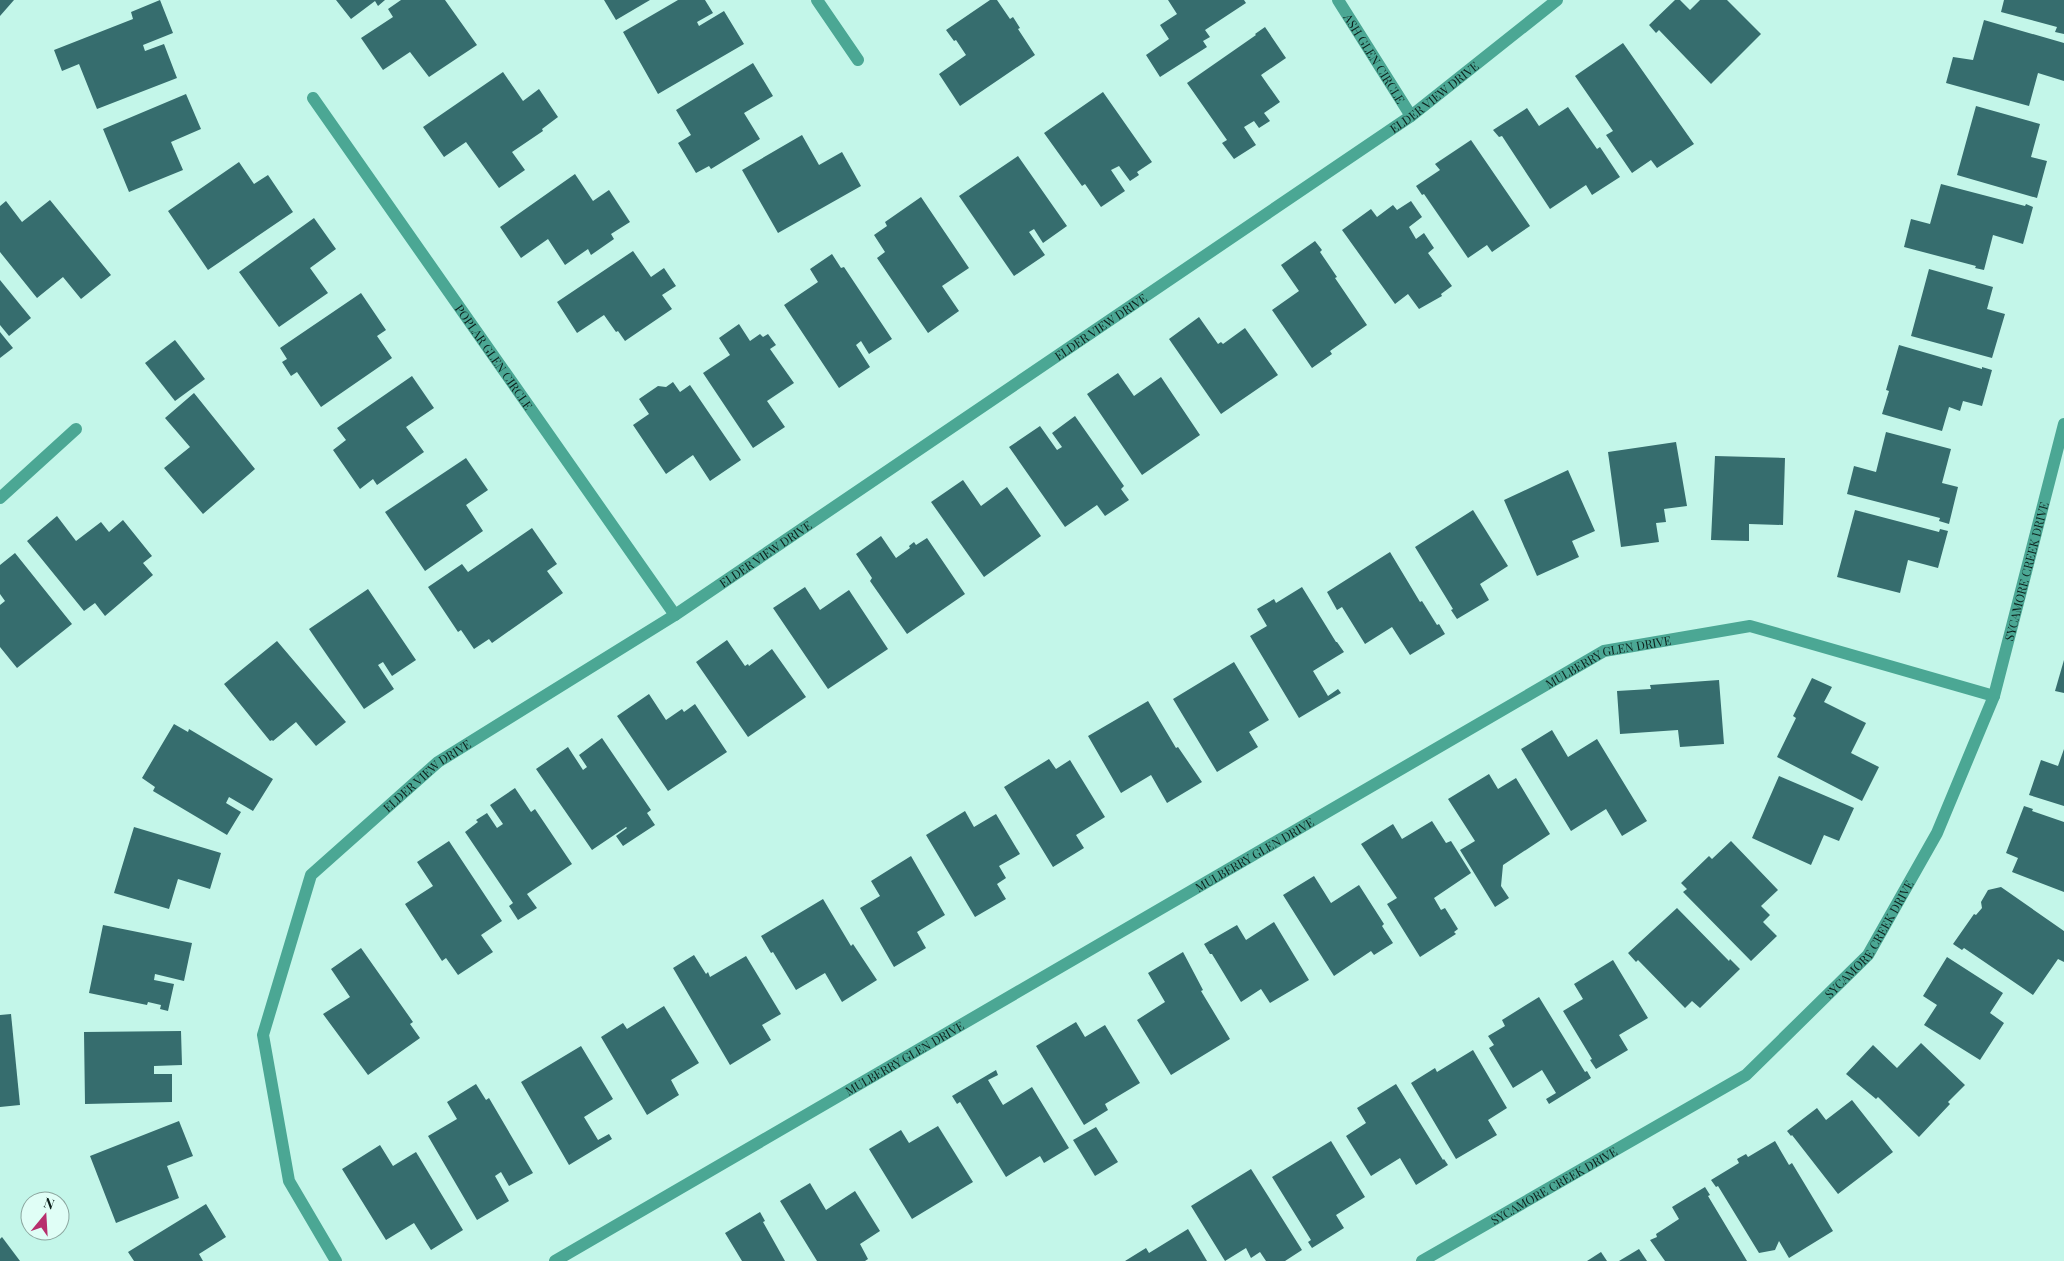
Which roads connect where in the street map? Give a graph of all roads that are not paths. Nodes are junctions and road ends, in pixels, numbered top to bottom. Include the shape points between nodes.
1 (817, 0) edge
2 (1338, 0) edge
3 (1557, 0) edge
4 (858, 60) dead end
5 (313, 98) dead end
6 (1411, 116) junction
7 (2064, 424) edge
8 (76, 429) dead end
9 (0, 498) edge
10 (675, 615) junction
11 (1994, 696) junction
12 (336, 1261) edge
13 (555, 1261) edge
14 (1422, 1261) edge

1 - 4 street
2 - 6 street, ASH GLEN CIRCLE
3 - 6 street, ELDER VIEW DRIVE
5 - 10 street, POPLAR GLEN CIRCLE
6 - 10 street, ELDER VIEW DRIVE
7 - 11 street, SYCAMORE CREEK DRIVE
8 - 9 street
10 - 12 street, ELDER VIEW DRIVE via 438,762 311,875 263,1035 289,1181
11 - 13 street, MULBERRY GLEN DRIVE via 1750,626 1604,651
11 - 14 street, SYCAMORE CREEK DRIVE via 1938,833 1868,956 1746,1075

